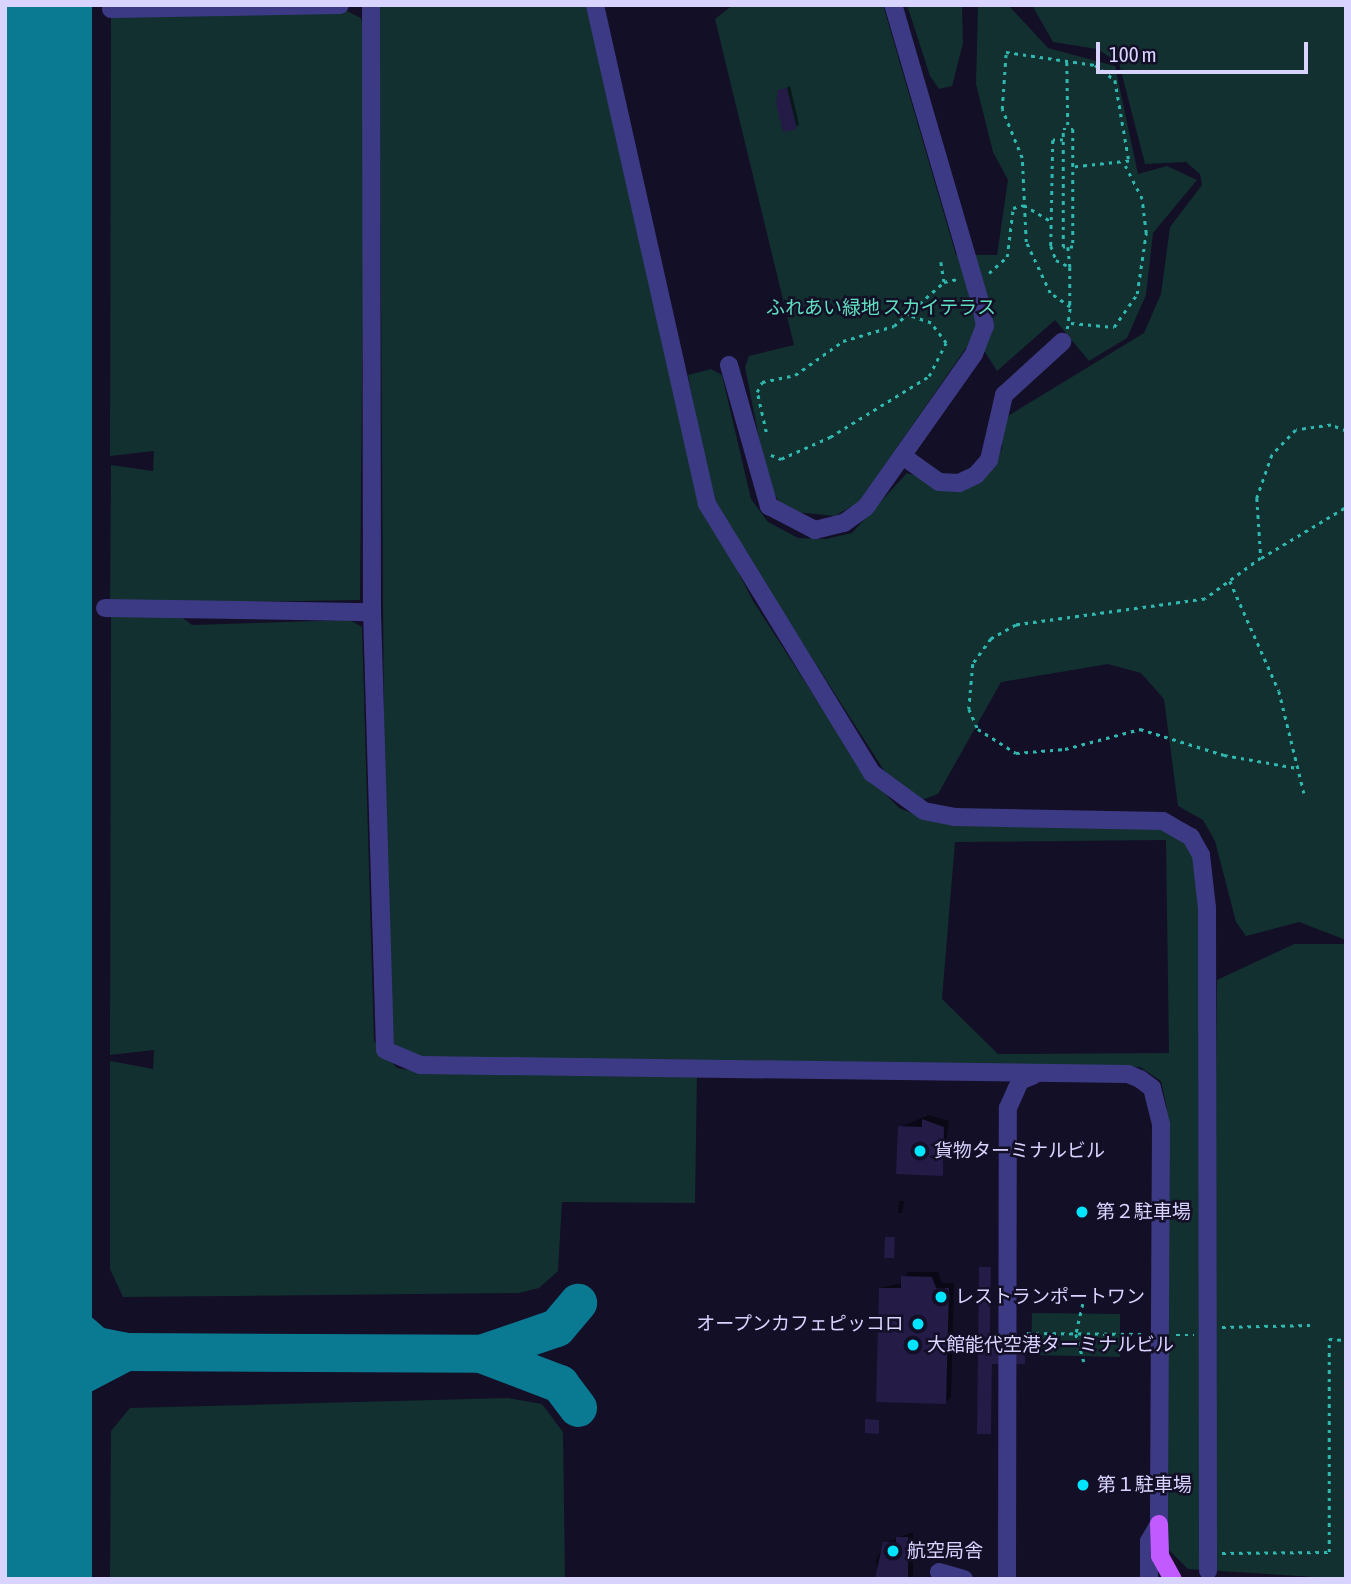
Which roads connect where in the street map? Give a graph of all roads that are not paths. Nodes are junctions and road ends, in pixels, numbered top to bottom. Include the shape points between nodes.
1 (340, 5) edge
2 (371, 5) edge
3 (595, 5) edge
4 (893, 5) edge
5 (111, 9) dead end
6 (1062, 342) road end
7 (729, 365) dead end
8 (904, 457) junction
9 (106, 608) dead end
10 (372, 612) junction
11 (1037, 1074) junction
12 (1159, 1524) junction
13 (1208, 1562) road end
14 (939, 1572) dead end
15 (964, 1579) edge
16 (1007, 1579) edge
17 (1149, 1579) edge
18 (1173, 1579) edge

1 - 5 street
2 - 10 street
3 - 13 street via 707,504 872,773 907,802 955,817 1163,821 1191,837 1201,855 1207,908
4 - 8 street via 985,327
6 - 8 street via 1004,395 989,460 976,475 959,483 939,482
7 - 8 street via 763,495 793,523 815,530 844,523 866,508
9 - 10 street
10 - 11 street via 382,1034 396,1060
11 - 12 street via 1128,1074 1152,1088 1161,1125 1156,1335
11 - 16 street via 1020,1081 1008,1108
12 - 17 street via 1149,1541
12 - 18 main road via 1160,1556
14 - 15 street

